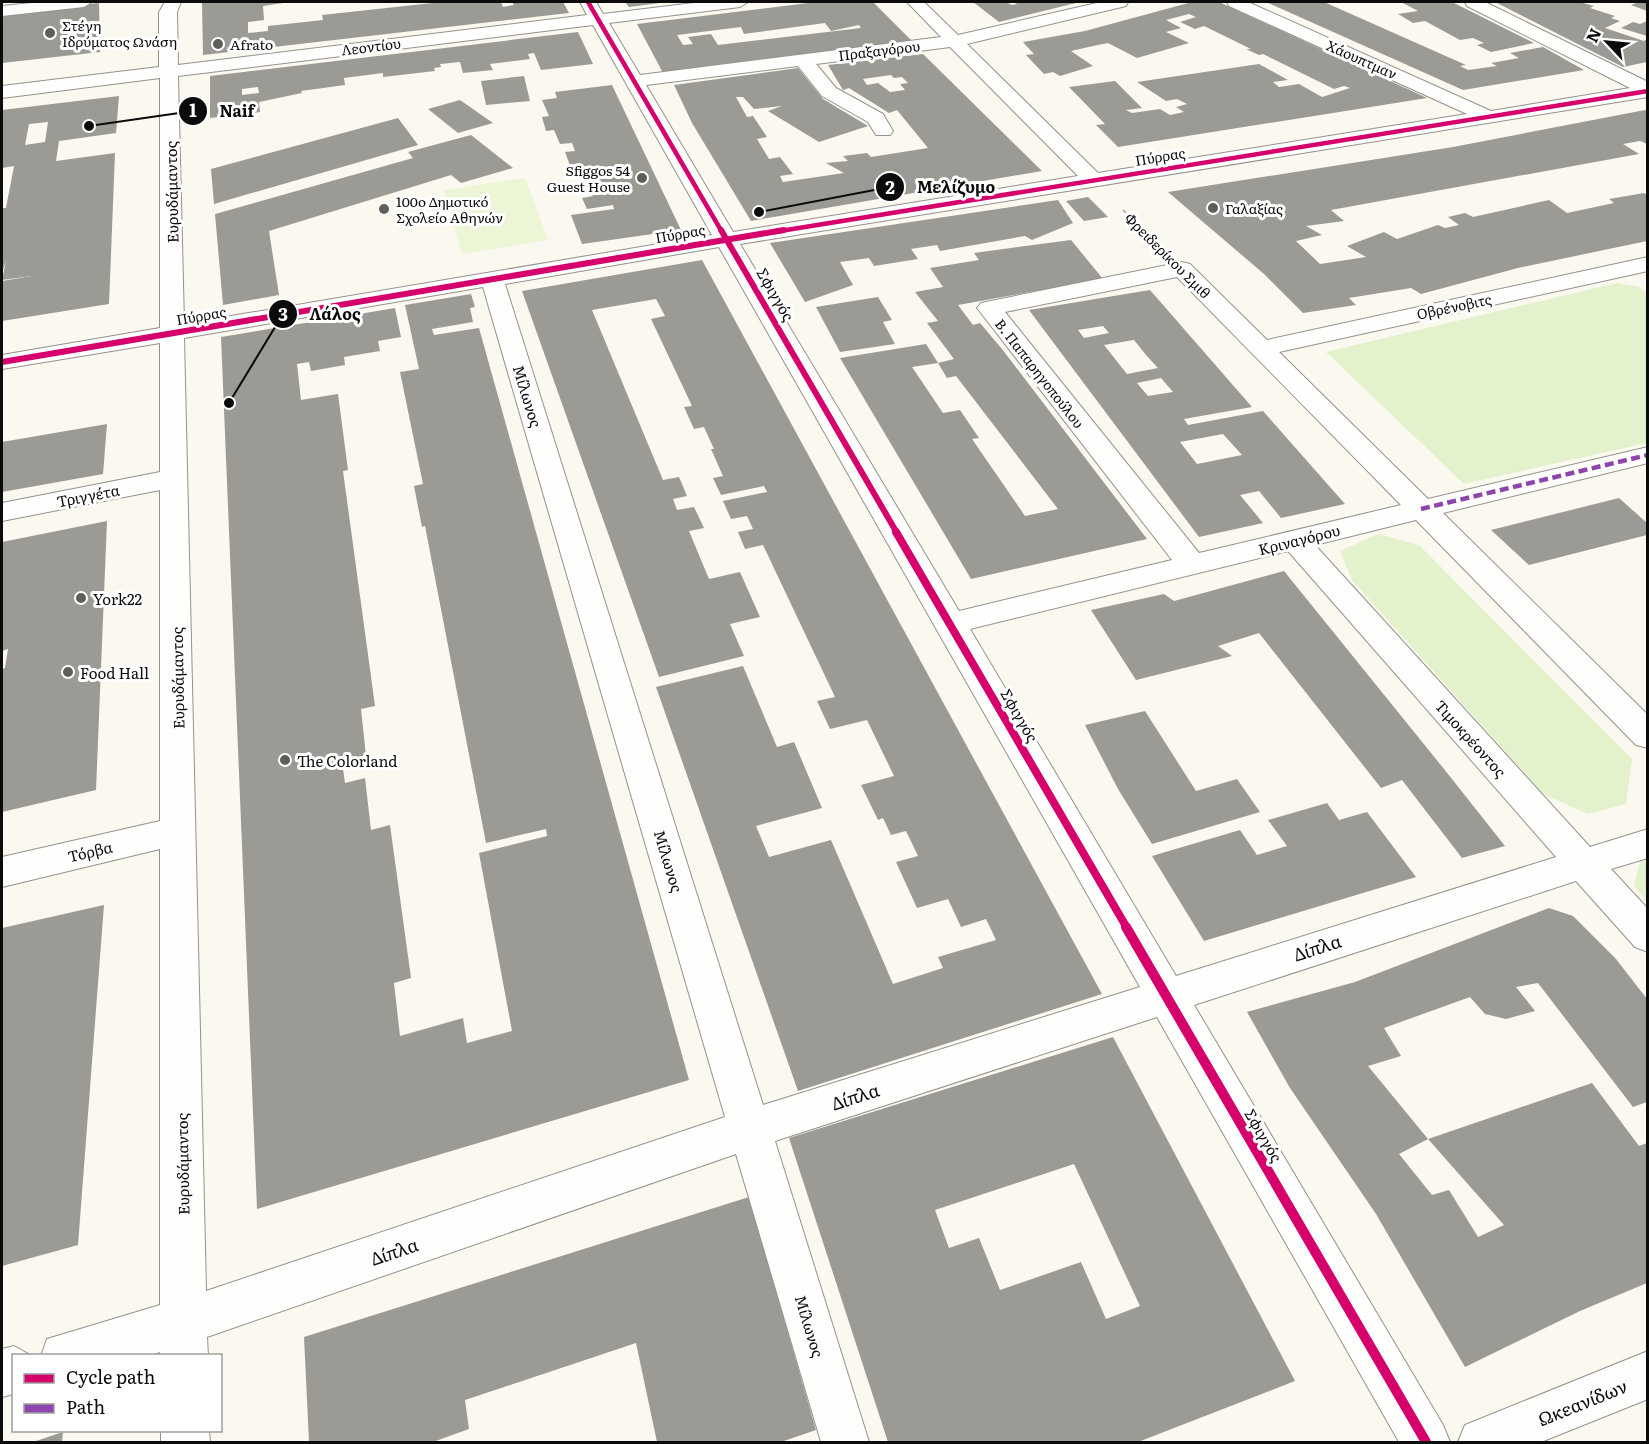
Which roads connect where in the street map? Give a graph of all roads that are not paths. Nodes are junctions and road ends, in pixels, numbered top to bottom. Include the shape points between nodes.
1 (84, 2) edge
2 (173, 2) edge
3 (588, 2) edge
4 (740, 2) edge
5 (915, 2) edge
6 (1120, 2) edge
7 (1235, 2) edge
8 (1473, 2) edge
9 (2, 11) edge
10 (598, 19) junction
11 (955, 41) junction
12 (802, 59) junction
13 (169, 70) junction
14 (635, 81) junction
15 (1647, 91) edge
16 (2, 92) edge
17 (1489, 117) junction
18 (883, 131) dead end
19 (1093, 180) junction
20 (728, 239) junction
21 (1647, 264) edge
22 (1182, 269) joint
23 (492, 279) junction
24 (173, 333) junction
25 (1261, 349) junction
26 (2, 362) edge
27 (1647, 454) edge
28 (175, 478) junction
29 (1421, 509) junction
30 (2, 512) edge
31 (1294, 540) junction
32 (1192, 564) junction
33 (951, 623) junction
34 (1647, 736) edge
35 (178, 831) junction
36 (1647, 843) edge
37 (1582, 863) junction
38 (2, 872) edge
39 (1647, 936) edge
40 (1167, 995) junction
41 (750, 1129) junction
42 (184, 1339) edge
43 (78, 1354) edge
44 (1647, 1375) edge
45 (845, 1443) edge
46 (1426, 1443) edge
47 (1482, 1443) edge

1 - 9 street
2 - 13 street, Ευρυδάμαντος via 168,12
3 - 10 street, Σφιγγός
4 - 10 street, Λεοντίου
5 - 11 street
6 - 11 street, Πραξαγόρου
7 - 17 street, Χάουπτμαν
8 - 15 street
10 - 13 street, Λεοντίου
10 - 14 street, Σφιγγός
11 - 12 street, Πραξαγόρου
11 - 19 street
12 - 14 street, Πραξαγόρου
12 - 18 street via 829,92 876,118
13 - 16 street, Λεοντίου
13 - 24 street, Ευρυδάμαντος
14 - 20 street, Σφιγγός
15 - 17 street, Πύρρας
17 - 19 street, Πύρρας
19 - 20 street, Πύρρας
20 - 23 street, Πύρρας
20 - 33 street, Σφιγγός
21 - 25 street, Οβρένοβιτς
22 - 25 street, Φρειδερίκου Σμιθ
22 - 32 street, Β. Παπαρηγοπούλου via 988,308
23 - 24 street, Πύρρας
23 - 41 street, Μίλωνος
24 - 26 street, Πύρρας
24 - 28 street, Ευρυδάμαντος
25 - 29 street, Φρειδερίκου Σμιθ
27 - 29 street, Κριναγόρου
28 - 30 street, Τριγγέτα
28 - 35 street, Ευρυδάμαντος
29 - 31 street, Κριναγόρου
29 - 34 street
31 - 32 street, Κριναγόρου
31 - 37 street, Τιμοκρέοντος
32 - 33 street, Κριναγόρου
33 - 40 street, Σφιγγός
35 - 38 street, Τόρβα
35 - 42 street, Ευρυδάμαντος
36 - 37 street, Δίπλα
37 - 39 street, Τιμοκρέοντος
37 - 40 street, Δίπλα
40 - 41 street, Δίπλα
40 - 46 street, Σφιγγός
41 - 42 street, Δίπλα
41 - 45 street, Μίλωνος
42 - 43 street, Δίπλα
44 - 47 street, Ωκεανίδων

